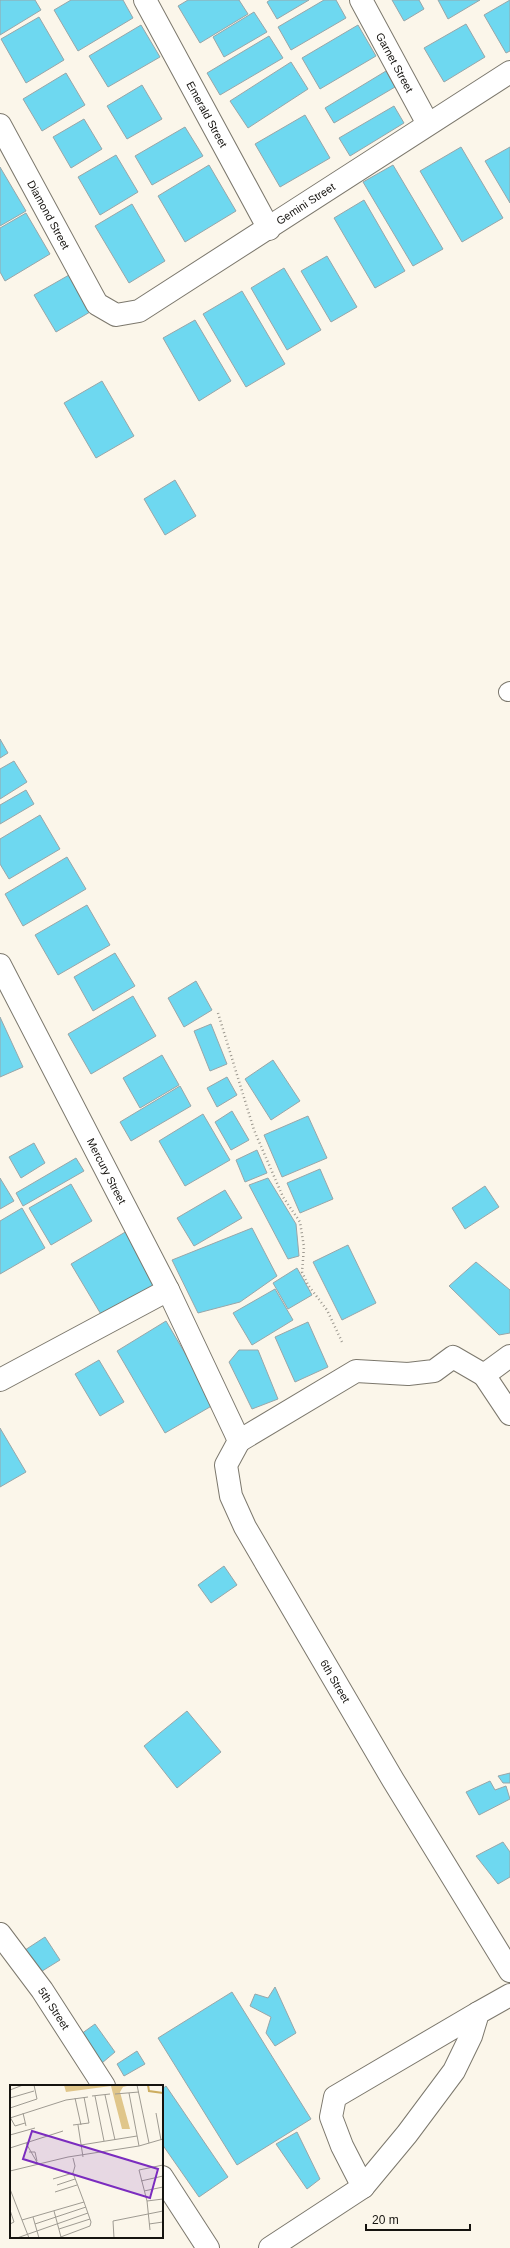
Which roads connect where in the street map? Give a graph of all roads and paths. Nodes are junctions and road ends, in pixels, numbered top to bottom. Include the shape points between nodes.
1 (145, 0) edge
2 (361, 0) edge
3 (510, 72) edge
4 (0, 124) edge
5 (428, 124) junction
6 (269, 229) junction
7 (97, 304) joint
8 (0, 965) edge
9 (218, 1013) dead end
10 (168, 1290) junction
11 (510, 1356) edge
12 (356, 1371) junction
13 (484, 1376) junction
14 (0, 1380) edge
15 (510, 1414) edge
16 (239, 1441) junction
17 (0, 1934) edge
18 (510, 1971) edge
19 (510, 1995) edge
20 (478, 2013) junction
21 (103, 2085) edge
22 (163, 2179) edge
23 (363, 2187) junction
24 (208, 2248) edge
25 (270, 2248) edge

1 - 6 street, Emerald Street
2 - 5 street, Garnet Street
3 - 5 street, Gemini Street
4 - 7 street, Diamond Street
5 - 6 street, Gemini Street
6 - 7 street, Gemini Street via 139,311 116,314
8 - 10 street, Mercury Street
9 - 12 path via 254,1130 283,1198 300,1222 304,1248 302,1272 308,1285 327,1310
10 - 14 street
10 - 16 street, Mercury Street
11 - 13 street
12 - 13 street via 408,1374 434,1371 453,1358
12 - 16 street
13 - 15 street
16 - 18 street, 6th Street via 226,1465 231,1496 245,1527 393,1780
17 - 21 street, 5th Street via 42,1990
19 - 20 street
20 - 23 street via 471,2036 454,2071
20 - 23 street via 336,2097 331,2117 342,2146
22 - 24 street
23 - 25 street

